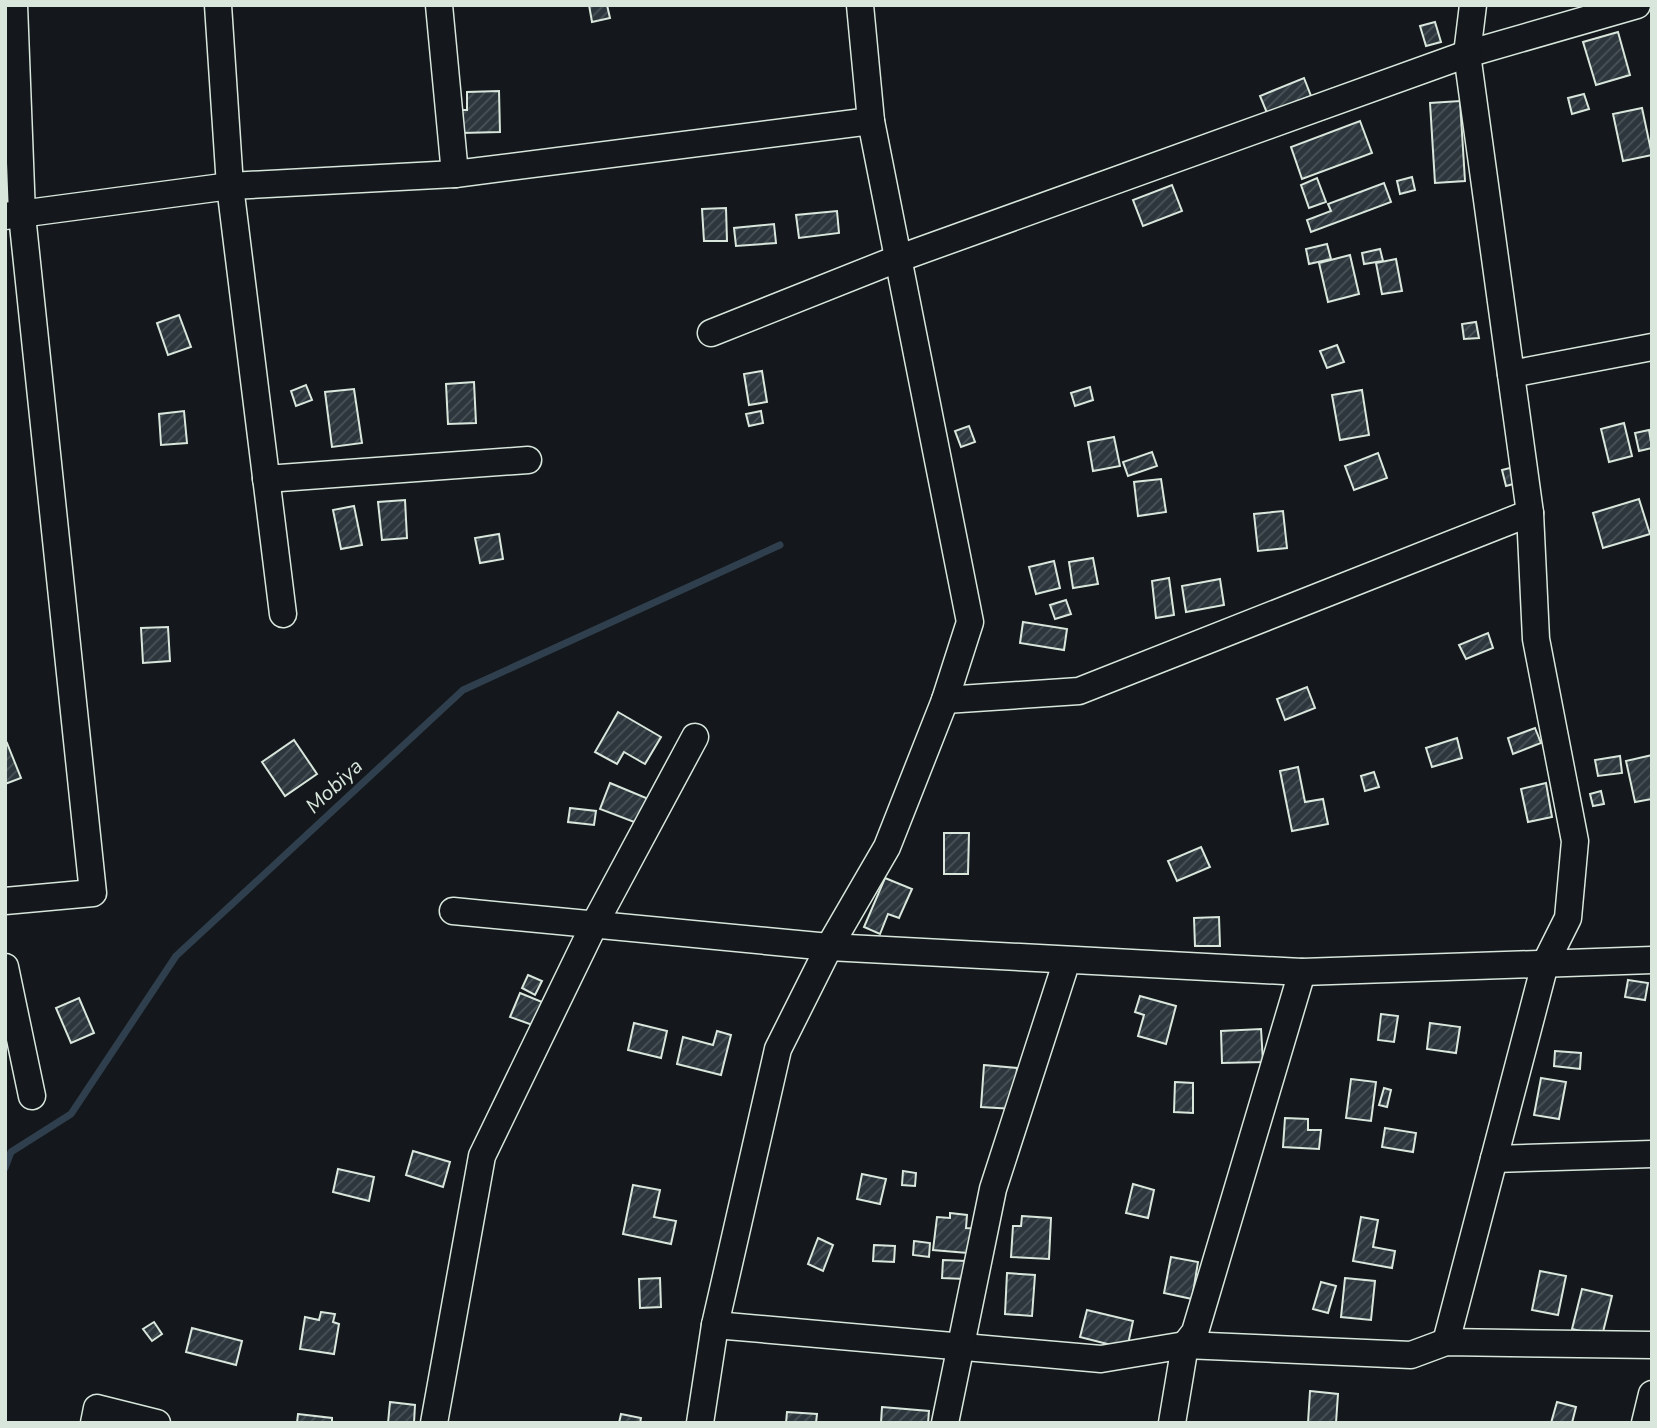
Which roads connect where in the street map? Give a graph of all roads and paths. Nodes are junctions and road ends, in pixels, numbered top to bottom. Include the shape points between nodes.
1 (14, 5) edge
2 (218, 5) edge
3 (439, 5) edge
4 (860, 5) edge
5 (1473, 5) edge
6 (1637, 5) edge
7 (1467, 54) junction
8 (871, 121) junction
9 (455, 174) junction
10 (230, 186) junction
11 (13, 215) edge
12 (897, 259) junction
13 (711, 333) dead end
14 (1652, 346) edge
15 (1511, 374) junction
16 (528, 460) dead end
17 (267, 479) junction
18 (1530, 513) junction
19 (283, 614) dead end
20 (945, 700) junction
21 (695, 737) dead end
22 (5, 901) edge
23 (453, 911) dead end
24 (594, 925) junction
25 (829, 947) junction
26 (1067, 960) junction
27 (1652, 960) edge
28 (1545, 964) junction
29 (1301, 972) junction
30 (6, 974) edge
31 (32, 1096) dead end
32 (1652, 1154) edge
33 (1494, 1159) junction
34 (715, 1325) junction
35 (1446, 1342) junction
36 (1185, 1345) junction
37 (1652, 1345) edge
38 (962, 1346) junction
39 (1652, 1394) edge
40 (93, 1423) edge
41 (157, 1423) edge
42 (434, 1423) edge
43 (701, 1423) edge
44 (944, 1423) edge
45 (1172, 1423) edge
46 (1645, 1423) edge

1 - 11 street
2 - 10 street
3 - 9 street
4 - 8 street
5 - 7 street
6 - 7 street
7 - 12 street
7 - 15 street
8 - 9 street
8 - 12 street
9 - 10 street
10 - 11 street
10 - 17 street
11 - 22 street via 93,893
12 - 13 street
12 - 20 street via 970,622
14 - 15 street
15 - 18 street
16 - 17 street
17 - 19 street
18 - 20 street via 1079,691
18 - 28 street via 1535,639 1575,841 1568,918
20 - 25 street via 887,847
21 - 24 street
23 - 24 street
24 - 25 street
24 - 42 street via 482,1156
25 - 26 street
25 - 34 street via 778,1049
26 - 29 street
26 - 38 street via 993,1189
27 - 28 street
28 - 29 street
28 - 33 street
29 - 36 street via 1195,1332
30 - 31 street
32 - 33 street
33 - 35 street
34 - 38 street
34 - 43 street
35 - 36 street via 1411,1355
35 - 37 street
36 - 38 street via 1101,1359
36 - 45 street
38 - 44 street
39 - 46 street
40 - 41 street via 97,1408

